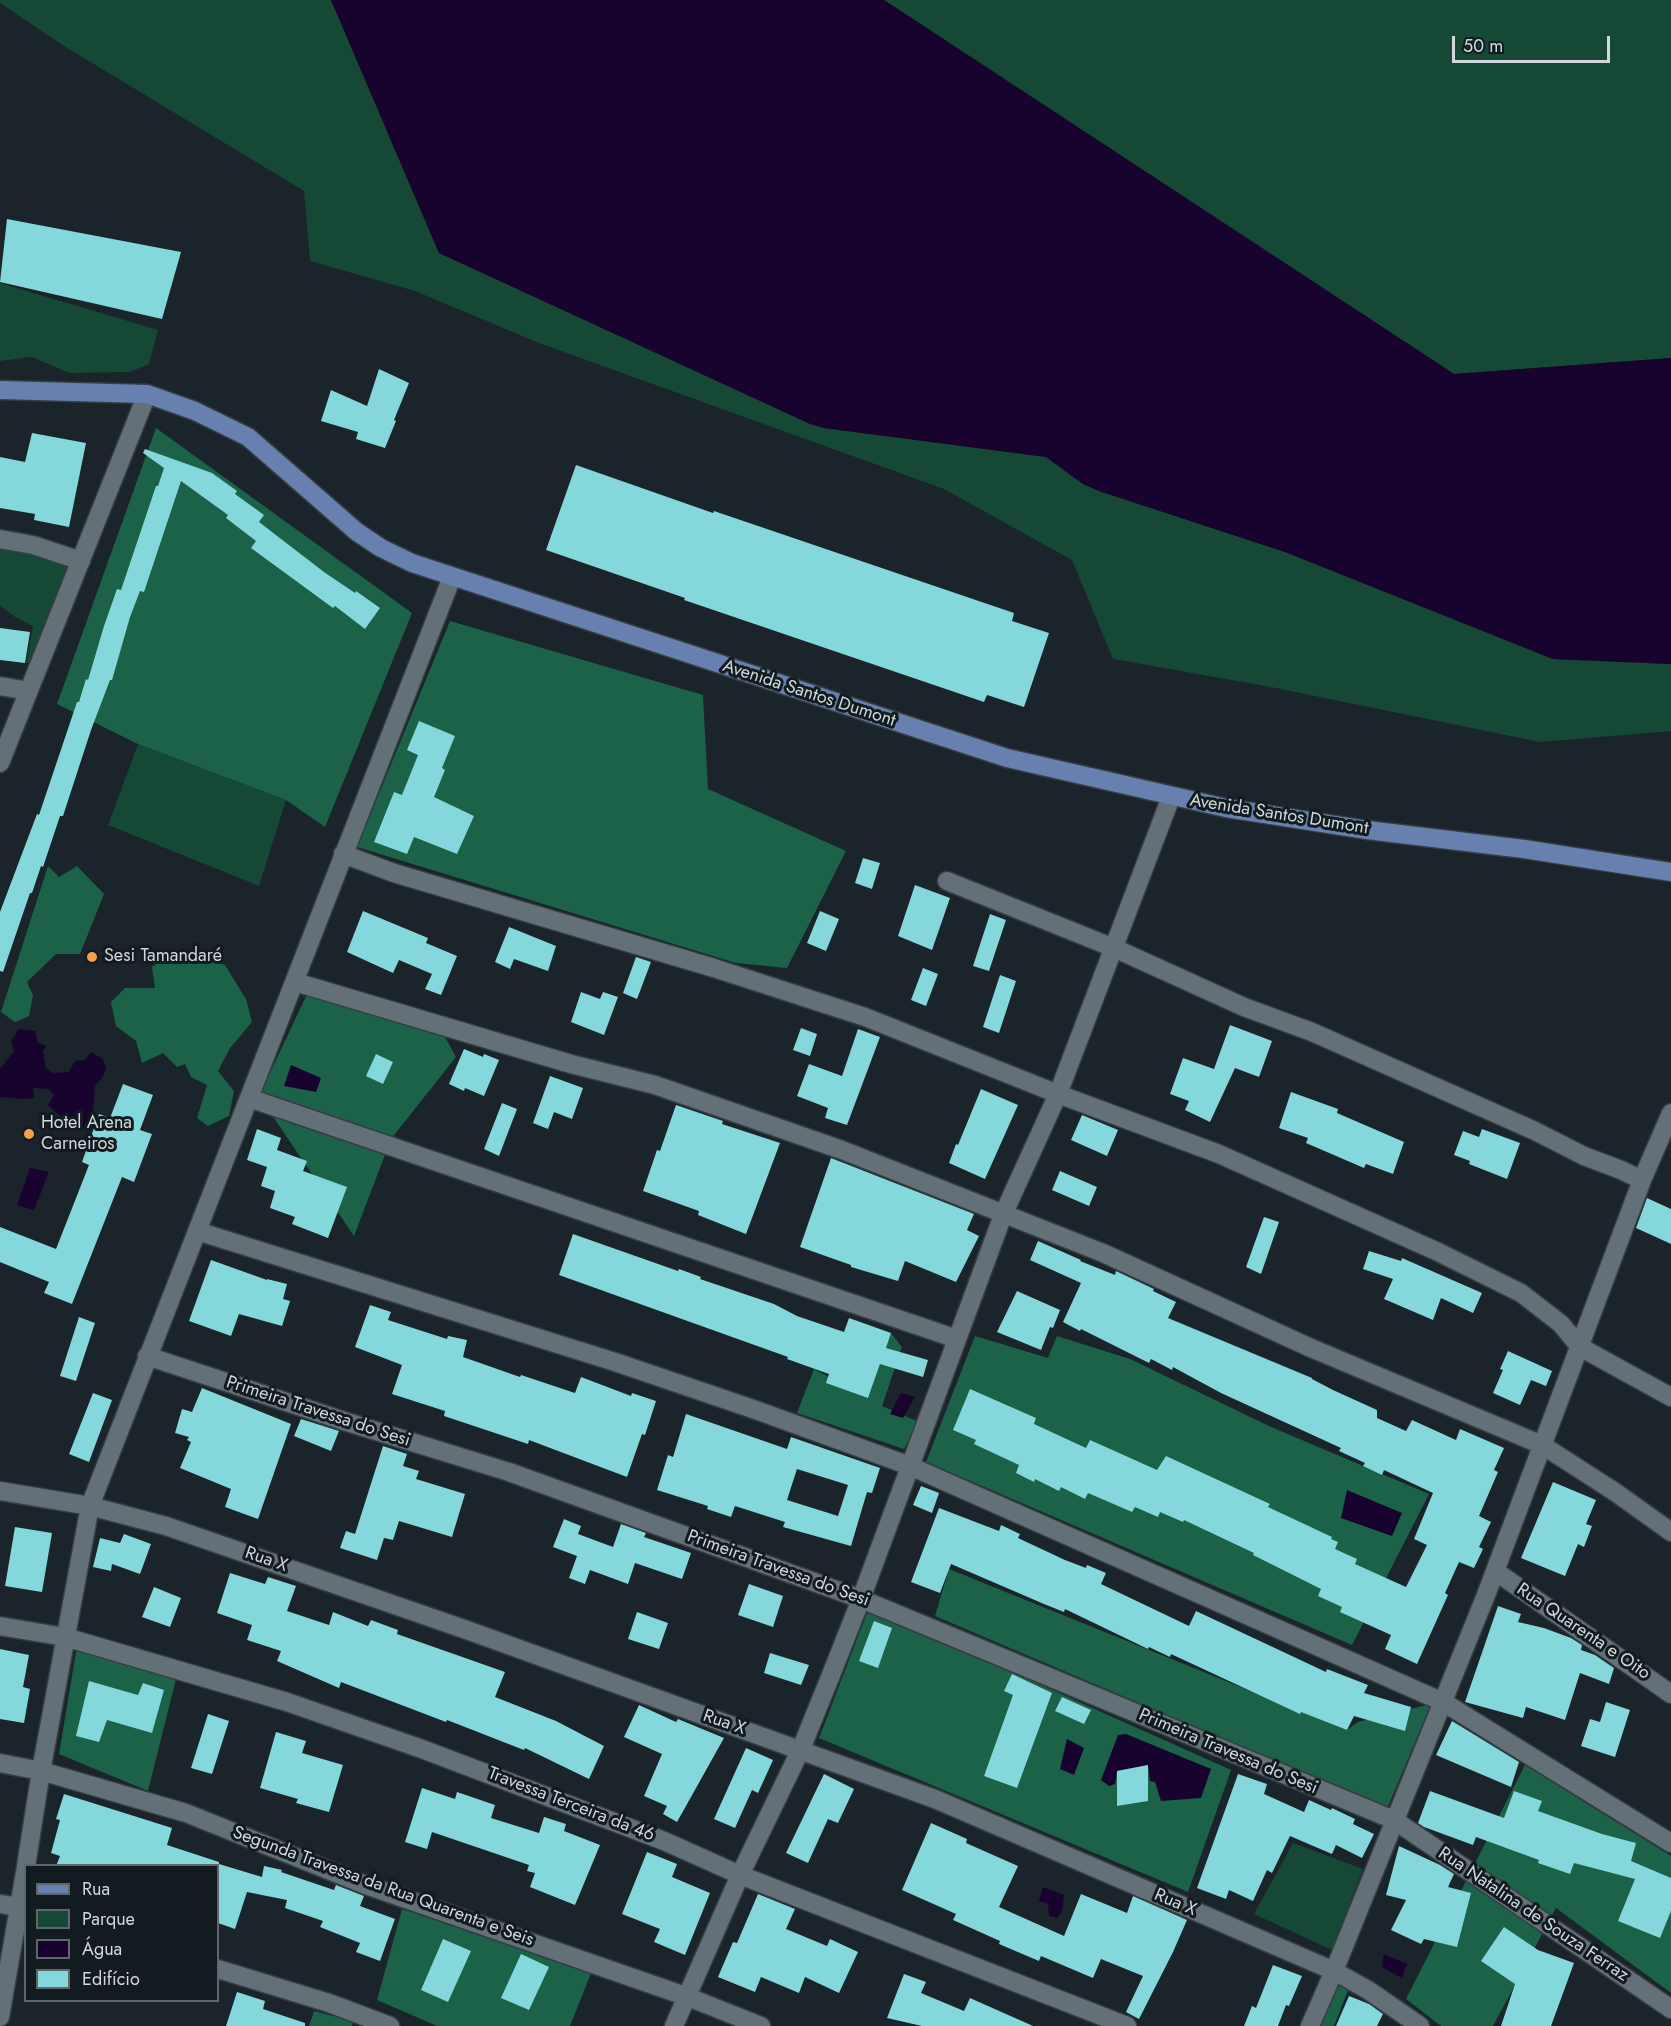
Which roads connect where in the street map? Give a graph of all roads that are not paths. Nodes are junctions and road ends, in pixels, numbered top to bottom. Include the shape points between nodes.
1 (0, 390) edge
2 (147, 394) junction
3 (0, 539) edge
4 (81, 561) junction
5 (452, 577) junction
6 (0, 686) edge
7 (29, 691) junction
8 (0, 763) edge
9 (1172, 797) junction
10 (343, 854) junction
11 (1671, 872) edge
12 (947, 881) dead end
13 (1114, 948) junction
14 (295, 982) junction
15 (1058, 1094) junction
16 (249, 1098) junction
17 (1671, 1113) edge
18 (1642, 1180) junction
19 (1003, 1215) junction
20 (197, 1231) junction
21 (957, 1339) junction
22 (1580, 1347) junction
23 (147, 1356) junction
24 (1671, 1397) edge
25 (1542, 1445) junction
26 (910, 1466) junction
27 (0, 1491) edge
28 (90, 1506) junction
29 (1671, 1532) edge
30 (1495, 1571) junction
31 (861, 1599) junction
32 (0, 1626) edge
33 (65, 1637) junction
34 (1671, 1694) edge
35 (1443, 1702) junction
36 (801, 1749) junction
37 (0, 1763) edge
38 (41, 1771) junction
39 (1394, 1820) junction
40 (1671, 1843) edge
41 (26, 1864) edge
42 (740, 1875) junction
43 (24, 1886) edge
44 (0, 1904) edge
45 (22, 1907) edge
46 (219, 1969) edge
47 (1334, 1971) junction
48 (688, 1997) junction
49 (1671, 2009) edge
50 (0, 2017) edge
51 (390, 2026) edge
52 (675, 2026) edge
53 (761, 2026) edge
54 (1127, 2026) edge
55 (1310, 2026) edge
56 (1420, 2026) edge

1 - 2 main road, Avenida Santos Dumont
2 - 4 street
2 - 5 main road, Avenida Santos Dumont via 195,411 248,437 357,532 412,563
3 - 4 street
4 - 7 street
5 - 9 main road, Avenida Santos Dumont via 1007,758
5 - 10 street
6 - 7 street
7 - 8 street
9 - 11 main road, Avenida Santos Dumont via 1344,826
9 - 13 street
10 - 14 street
10 - 15 street via 866,1017
12 - 13 street
13 - 15 street
13 - 18 street
14 - 16 street
14 - 19 street via 655,1085 842,1150
15 - 19 street
15 - 22 street via 1219,1154 1436,1251 1521,1293 1561,1324
16 - 20 street
16 - 21 street
17 - 18 street
18 - 22 street
19 - 21 street
19 - 25 street via 1103,1253 1311,1348
20 - 23 street
20 - 26 street via 615,1362
21 - 26 street
22 - 24 street
22 - 25 street
23 - 28 street
23 - 31 street, Primeira Travessa do Sesi via 508,1472
25 - 29 street
25 - 30 street
26 - 31 street
26 - 35 street
27 - 28 street, Rua X
28 - 33 street
28 - 36 street, Rua X via 166,1526 263,1559
30 - 34 street, Rua Quarenta e Oito
30 - 35 street
31 - 36 street
31 - 39 street, Primeira Travessa do Sesi
32 - 33 street, Travessa Terceira da 46
33 - 38 street
33 - 42 street, Travessa Terceira da 46 via 287,1702 422,1749 664,1840
35 - 39 street
35 - 40 street
36 - 42 street
36 - 47 street, Rua X via 935,1799
37 - 38 street, Segunda Travessa da Rua Quarenta e Seis
38 - 41 street
38 - 48 street, Segunda Travessa da Rua Quarenta e Seis via 186,1813 363,1884
39 - 47 street
39 - 49 street, Rua Natalina de Souza Ferraz
42 - 48 street
42 - 54 street, Travessa Terceira da 46
43 - 45 street
44 - 45 street
45 - 50 street
46 - 51 street
47 - 55 street
47 - 56 street, Rua X
48 - 52 street
48 - 53 street, Segunda Travessa da Rua Quarenta e Seis

